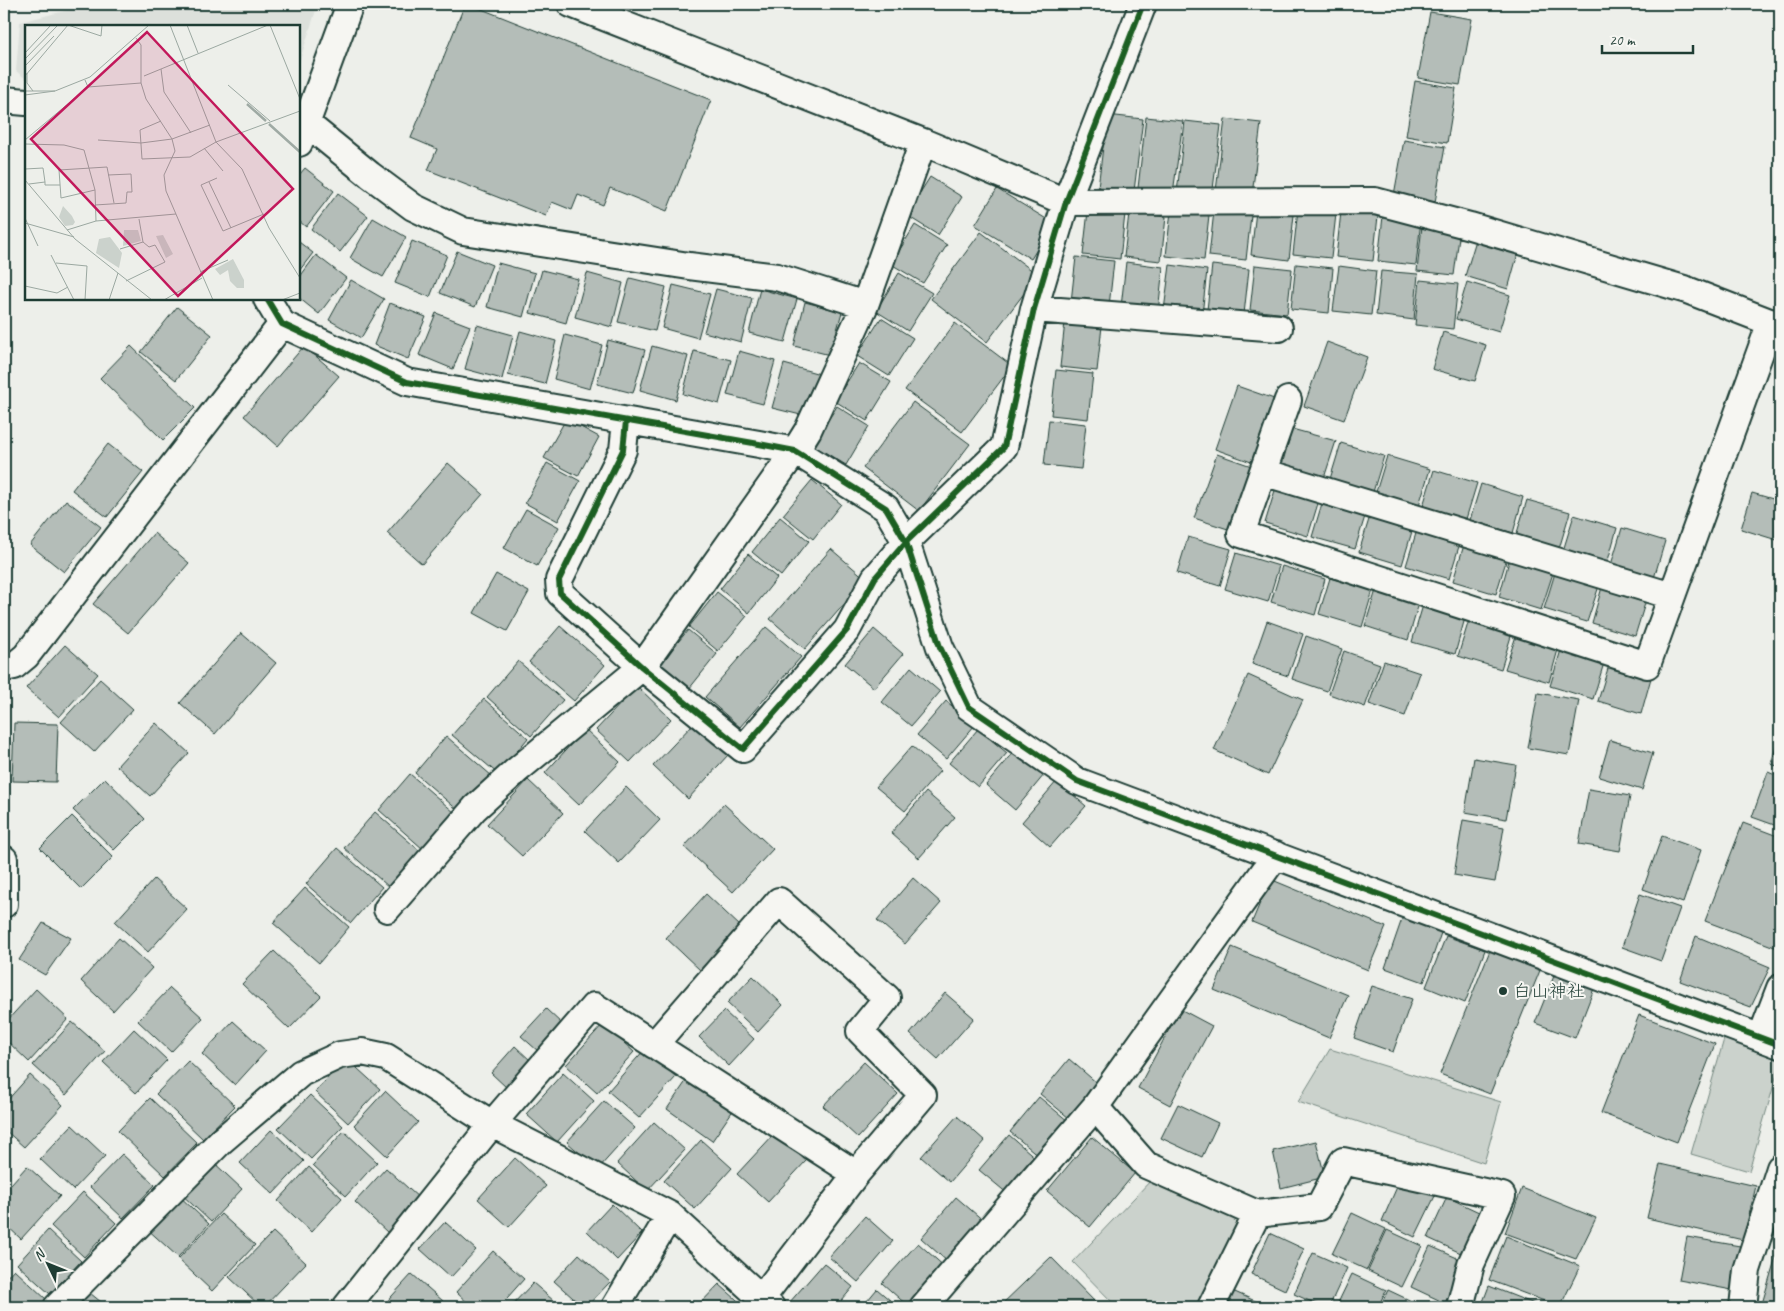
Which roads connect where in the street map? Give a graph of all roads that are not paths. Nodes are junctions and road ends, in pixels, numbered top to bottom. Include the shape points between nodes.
1 (350, 4) edge
2 (571, 4) edge
3 (1143, 4) edge
4 (4, 100) edge
5 (25, 102) edge
6 (302, 133) edge
7 (923, 142) junction
8 (1066, 202) junction
9 (268, 300) edge
10 (865, 305) junction
11 (1034, 309) junction
12 (282, 324) junction
13 (1775, 324) edge
14 (1279, 328) dead end
15 (1288, 400) dead end
16 (626, 421) junction
17 (795, 451) junction
18 (1263, 472) junction
19 (906, 542) junction
20 (1672, 596) junction
21 (642, 667) junction
22 (4, 668) edge
23 (1276, 854) junction
24 (4, 859) edge
25 (4, 904) edge
26 (387, 909) dead end
27 (1780, 988) edge
28 (1771, 1042) edge
29 (654, 1045) junction
30 (1095, 1107) junction
31 (492, 1124) junction
32 (1780, 1168) edge
33 (856, 1174) junction
34 (1257, 1214) junction
35 (670, 1215) junction
36 (766, 1303) edge
37 (57, 1307) edge
38 (346, 1307) edge
39 (615, 1307) edge
40 (923, 1307) edge
41 (1211, 1307) edge
42 (1460, 1307) edge
43 (1742, 1307) edge

1 - 6 street
2 - 7 street
3 - 8 street
4 - 5 street
6 - 10 street via 370,175 413,207 463,231 777,278
7 - 8 street
7 - 10 street
8 - 11 street
8 - 13 street via 1374,201 1687,290
9 - 12 street
10 - 17 street via 808,430
11 - 14 street
11 - 19 street via 1004,447
12 - 16 street via 407,382
12 - 22 street via 26,656 14,666
13 - 20 street
15 - 18 street
16 - 17 street
16 - 21 street via 623,450 559,580 560,592
17 - 19 street via 886,508
17 - 21 street
18 - 20 street
18 - 20 street via 1241,534 1647,666
19 - 21 street via 875,578 847,630 743,749
19 - 23 street via 940,647 969,707 1077,781
21 - 26 street via 475,808
23 - 28 street
23 - 30 street
24 - 25 street
27 - 28 street
29 - 31 street via 594,1006
29 - 33 street
29 - 33 street via 779,901 887,998 860,1031 923,1095
30 - 34 street via 1146,1165
30 - 40 street
31 - 35 street
31 - 37 street via 386,1057 362,1052 340,1054 301,1073 222,1141
31 - 38 street
32 - 43 street via 1747,1270
33 - 36 street
34 - 41 street
34 - 42 street via 1318,1207 1343,1161 1502,1196 1471,1264
35 - 36 street
35 - 39 street

